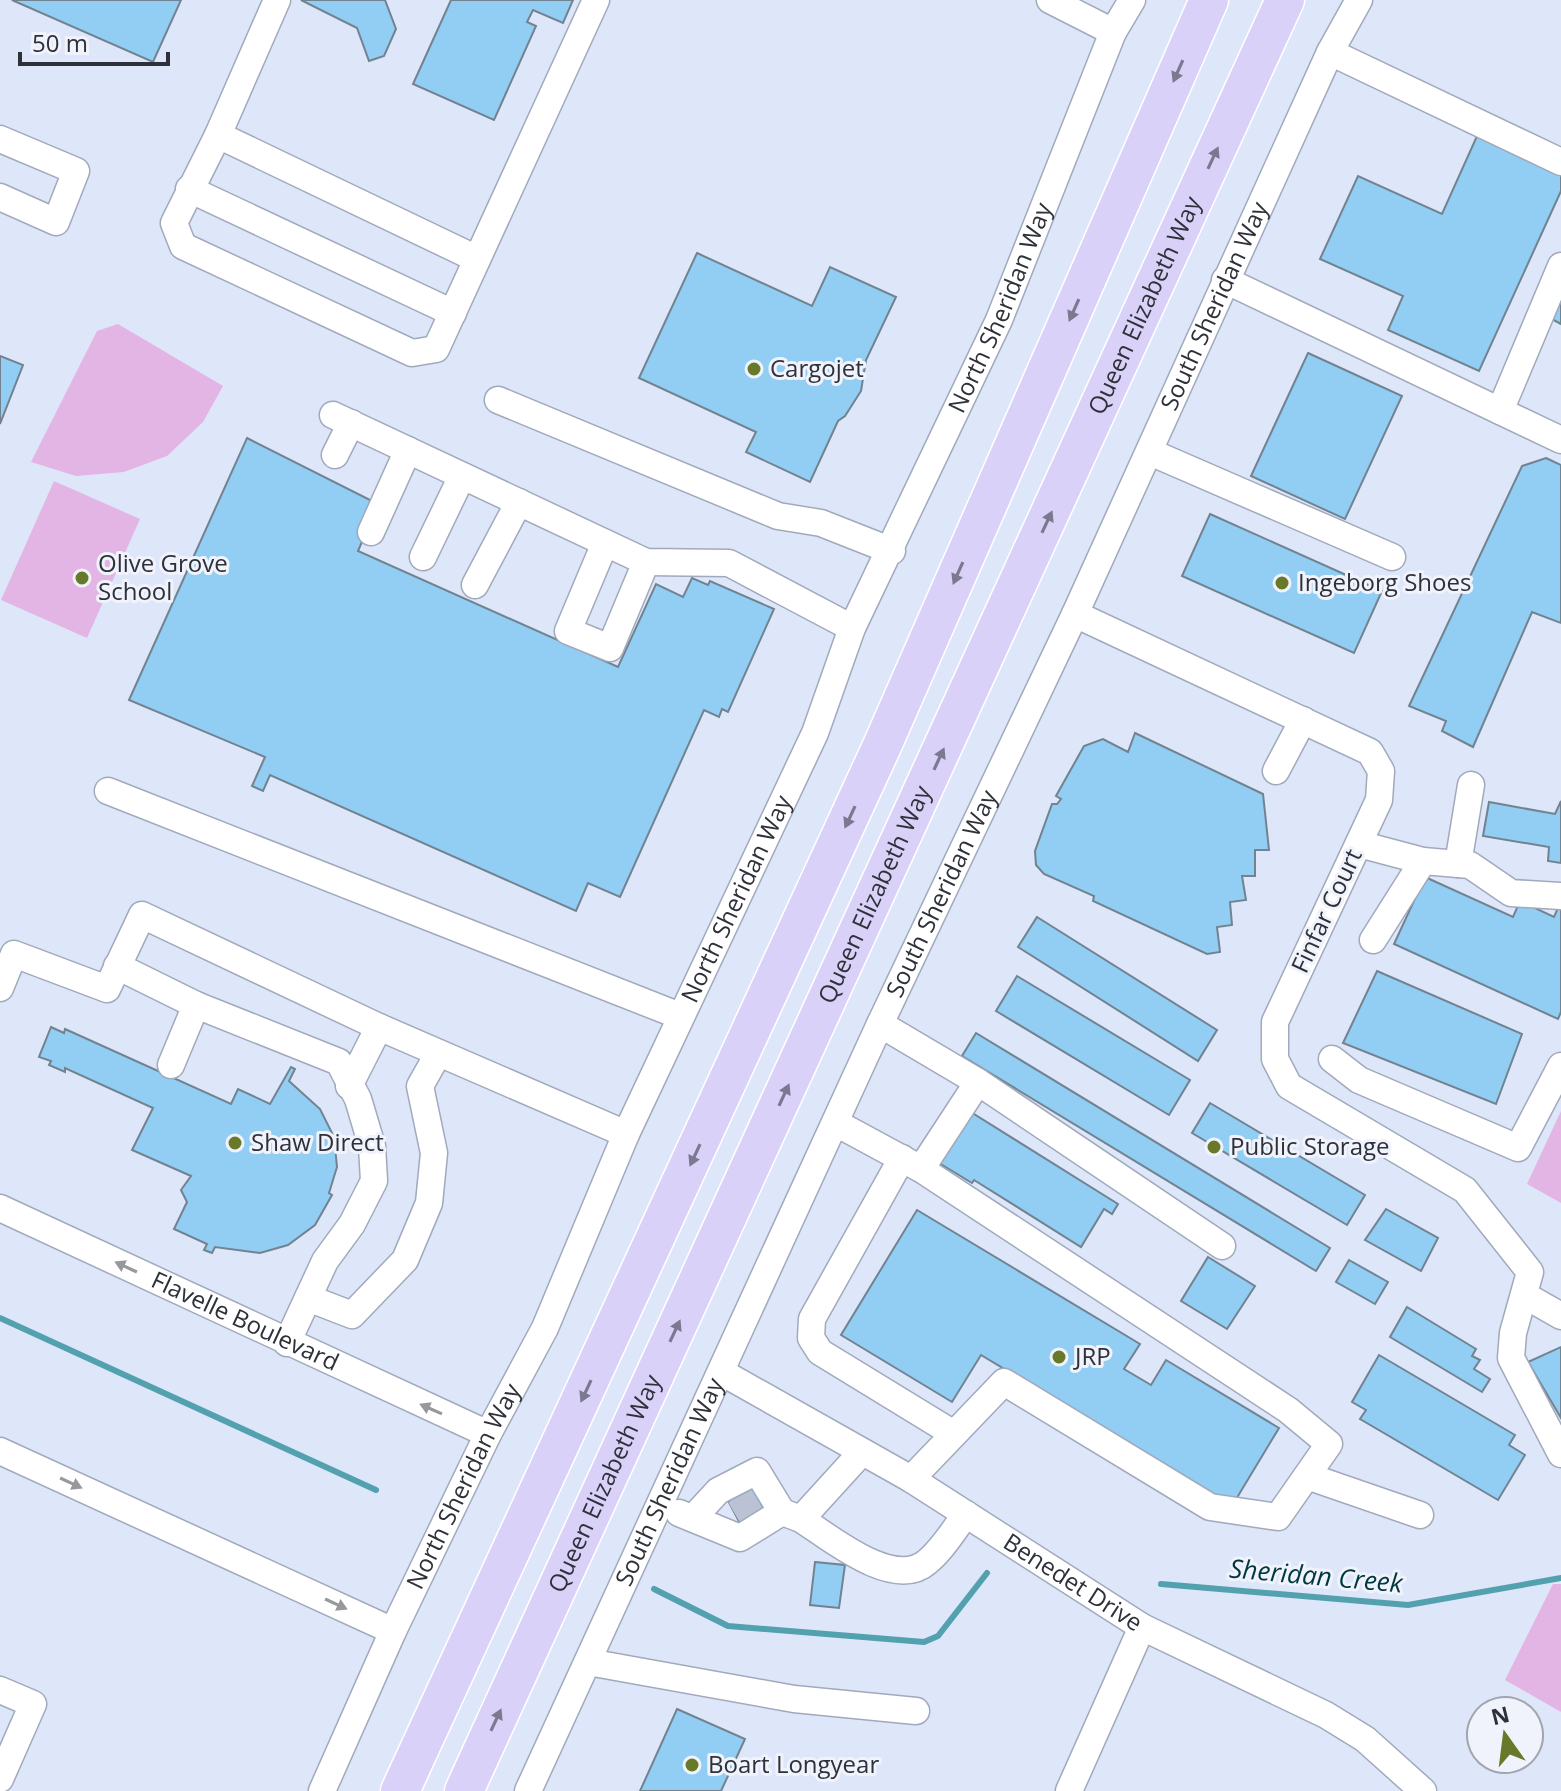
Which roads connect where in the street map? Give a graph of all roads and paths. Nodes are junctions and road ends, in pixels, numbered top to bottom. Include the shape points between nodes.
1 (277, 0) edge
2 (596, 0) edge
3 (1050, 0) edge
4 (1132, 0) edge
5 (1209, 0) edge
6 (1285, 0) edge
7 (1359, 0) edge
8 (1113, 32) junction
9 (1330, 52) junction
10 (218, 135) junction
11 (0, 139) edge
12 (1561, 162) edge
13 (189, 189) junction
14 (0, 197) edge
15 (477, 259) junction
16 (1561, 266) edge
17 (1225, 280) junction
18 (453, 313) junction
19 (498, 400) dead end
20 (1500, 411) junction
21 (1561, 440) edge
22 (408, 450) junction
23 (1150, 452) junction
24 (335, 455) dead end
25 (462, 476) junction
26 (519, 502) junction
27 (371, 532) dead end
28 (605, 543) junction
29 (892, 551) junction
30 (423, 557) dead end
31 (1392, 557) dead end
32 (646, 562) junction
33 (475, 585) dead end
34 (1075, 614) junction
35 (852, 628) junction
36 (1303, 720) junction
37 (1276, 771) dead end
38 (1471, 785) dead end
39 (108, 791) dead end
40 (1359, 844) junction
41 (1423, 861) junction
42 (1458, 864) junction
43 (1561, 896) edge
44 (1373, 940) dead end
45 (117, 966) junction
46 (0, 988) edge
47 (196, 1005) junction
48 (680, 1016) junction
49 (880, 1024) junction
50 (379, 1027) junction
51 (438, 1054) junction
52 (1332, 1059) dead end
53 (171, 1065) dead end
54 (1561, 1066) edge
55 (978, 1082) junction
56 (349, 1086) junction
57 (836, 1123) junction
58 (626, 1134) junction
59 (911, 1163) junction
60 (0, 1208) edge
61 (1222, 1246) dead end
62 (1528, 1284) junction
63 (308, 1298) junction
64 (1561, 1316) edge
65 (287, 1343) junction
66 (723, 1373) junction
67 (488, 1434) junction
68 (954, 1434) junction
69 (0, 1451) edge
70 (862, 1452) junction
71 (1561, 1454) edge
72 (1307, 1476) junction
73 (911, 1479) junction
74 (661, 1506) junction
75 (778, 1506) junction
76 (966, 1514) junction
77 (1420, 1515) dead end
78 (714, 1519) junction
79 (1142, 1627) junction
80 (393, 1631) junction
81 (588, 1662) junction
82 (0, 1690) edge
83 (916, 1711) dead end
84 (1, 1775) edge
85 (322, 1791) edge
86 (400, 1791) edge
87 (464, 1791) edge
88 (528, 1791) edge
89 (1069, 1791) edge
90 (1423, 1791) edge

1 - 10 street
2 - 15 street
3 - 8 street
4 - 8 street, North Sheridan Way
5 -> 86 highway via 882,746
87 -> 6 highway, Queen Elizabeth Way
7 - 9 street, South Sheridan Way
8 - 29 street, North Sheridan Way via 999,320
9 - 12 street
9 - 17 street, South Sheridan Way
10 - 13 street
10 - 15 street
11 - 14 street via 76,171 56,222
13 - 18 street
13 - 18 street via 174,223 183,246 412,353 436,349
15 - 18 street
16 - 20 street
17 - 20 street
17 - 23 street, South Sheridan Way
19 - 29 street via 778,516 821,523
20 - 21 street
22 - 24 street via 342,419
22 - 25 street
22 - 27 street
23 - 31 street
23 - 34 street, South Sheridan Way
25 - 26 street
25 - 30 street
26 - 28 street
26 - 33 street
28 - 32 street
28 - 32 street via 568,631 610,648
29 - 35 street, North Sheridan Way
32 - 35 street via 729,563
34 - 36 street, Finfar Court
34 - 49 street, South Sheridan Way
35 - 48 street, North Sheridan Way via 815,733
36 - 37 street
36 - 40 street, Finfar Court via 1370,752 1381,771 1379,800
38 - 42 street
39 - 48 street
40 - 41 street
40 - 62 street, Finfar Court via 1275,1022 1275,1059 1289,1086 1465,1190
41 - 42 street
41 - 44 street
42 - 43 street via 1470,865 1511,893
45 - 46 street via 107,989 14,954
45 - 47 street
45 - 50 street via 142,915
47 - 53 street
47 - 56 street via 339,1062
48 - 58 street, North Sheridan Way
49 - 55 street
49 - 57 street, South Sheridan Way
50 - 51 street
50 - 56 street
51 - 58 street
51 - 63 street via 420,1086 434,1153 429,1203 405,1260 352,1315
52 - 54 street via 1359,1080 1518,1148
55 - 59 street
55 - 61 street
56 - 63 street via 372,1146 374,1181
57 - 59 street
57 - 66 street, South Sheridan Way
58 - 67 street, North Sheridan Way via 545,1328
59 - 68 street via 812,1319 811,1338 820,1352
59 - 72 street via 1288,1410 1329,1444
65 -> 60 street, Flavelle Boulevard
62 - 64 street
62 - 71 street via 1511,1358
63 - 65 street
67 -> 65 street, Flavelle Boulevard
66 - 70 street, Benedet Drive
66 - 74 street, South Sheridan Way
67 - 80 street, North Sheridan Way
68 - 72 street via 1004,1382 1210,1507 1278,1517
68 - 73 street
69 -> 80 street
70 - 73 street, Benedet Drive
70 - 75 street
72 - 77 street
73 - 76 street, Benedet Drive
74 - 78 street
74 - 81 street, South Sheridan Way
75 - 76 street via 885,1569 902,1572 928,1562
75 - 78 street via 740,1538
75 - 78 street via 757,1471 718,1491
76 - 79 street, Benedet Drive
79 - 89 street
79 - 90 street, Benedet Drive via 1326,1715 1365,1739
80 - 85 street, North Sheridan Way
81 - 83 street via 794,1699
81 - 88 street, South Sheridan Way
82 - 84 street via 33,1704

